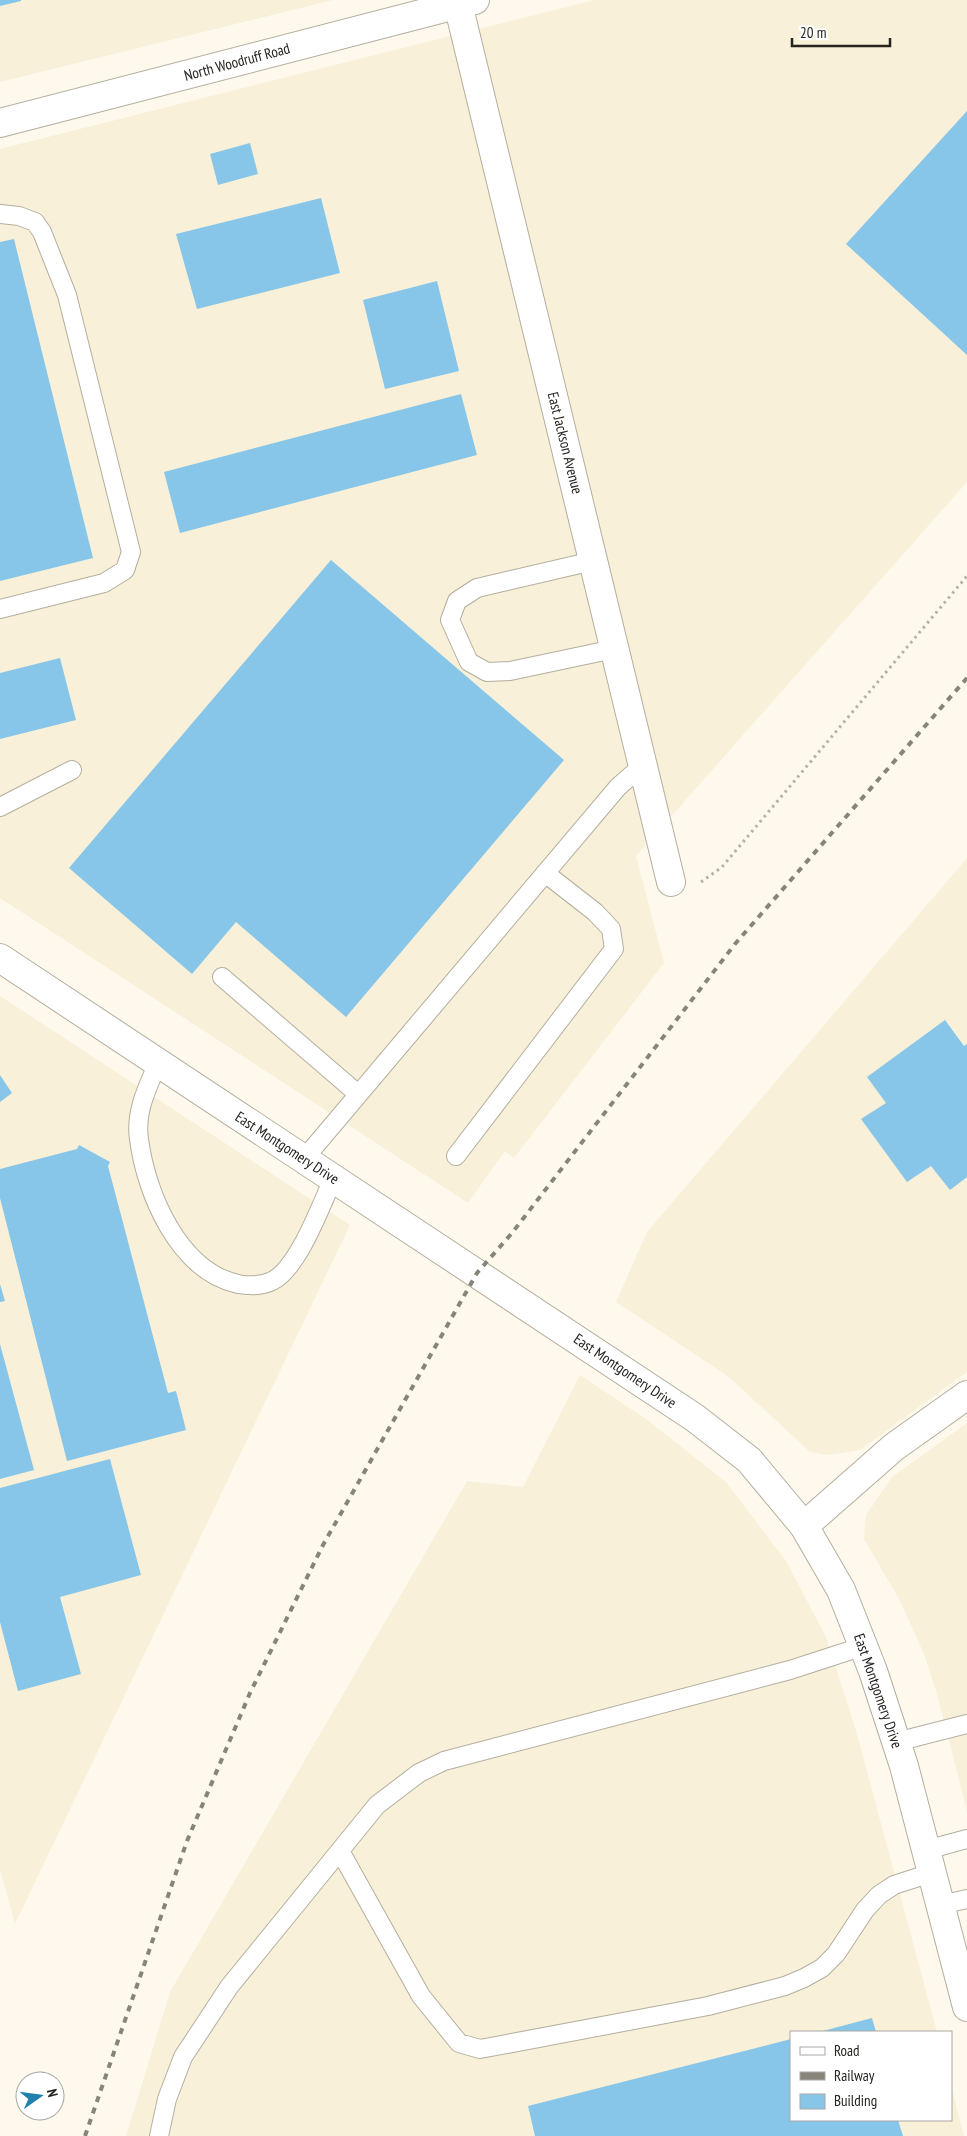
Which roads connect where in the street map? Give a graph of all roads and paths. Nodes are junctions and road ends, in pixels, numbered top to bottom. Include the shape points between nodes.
1 (466, 2) edge
2 (0, 124) edge
3 (0, 214) edge
4 (593, 561) junction
5 (967, 576) edge
6 (0, 609) edge
7 (614, 649) junction
8 (643, 765) junction
9 (72, 770) dead end
10 (0, 807) edge
11 (545, 873) junction
12 (672, 882) joint
13 (0, 958) edge
14 (222, 977) dead end
15 (158, 1063) junction
16 (358, 1094) junction
17 (456, 1156) dead end
18 (304, 1159) junction
19 (333, 1179) junction
20 (966, 1402) edge
21 (804, 1526) junction
22 (864, 1646) junction
23 (967, 1724) edge
24 (896, 1742) junction
25 (967, 1839) edge
26 (340, 1850) junction
27 (928, 1861) junction
28 (967, 1899) edge
29 (940, 1905) junction
30 (967, 2007) edge
31 (159, 2136) edge

1 - 2 street, North Woodruff Road
1 - 4 street, East Jackson Avenue
3 - 6 lane via 35,222 67,295 131,552 125,570 104,583
4 - 7 street, East Jackson Avenue
4 - 7 lane via 477,588 457,601 450,620 469,662 487,672 510,671
5 - 12 path via 722,867 698,885
7 - 8 street, East Jackson Avenue
8 - 11 lane via 618,787
8 - 12 street, East Jackson Avenue
9 - 10 lane
11 - 16 lane
11 - 17 lane via 612,929 614,949
13 - 15 street, East Montgomery Drive
14 - 16 lane
15 - 18 street, East Montgomery Drive
15 - 19 lane via 138,1118 138,1139 146,1172 174,1238 196,1261 223,1280 249,1286 272,1282 286,1270 299,1252
16 - 18 lane
18 - 19 street, East Montgomery Drive
19 - 21 street, East Montgomery Drive via 695,1418 749,1460
20 - 21 street via 894,1447
21 - 22 street, East Montgomery Drive via 841,1590
22 - 24 street, East Montgomery Drive
22 - 26 lane via 780,1673 444,1761 419,1773 377,1805
23 - 24 lane
24 - 27 street, East Montgomery Drive
25 - 27 lane
26 - 27 lane via 421,1996 459,2043 480,2050 708,2006 804,1978 822,1968 836,1954 879,1895
26 - 31 lane via 230,1987 183,2058 167,2099
27 - 29 street, East Montgomery Drive
28 - 29 lane
29 - 30 street, East Montgomery Drive

